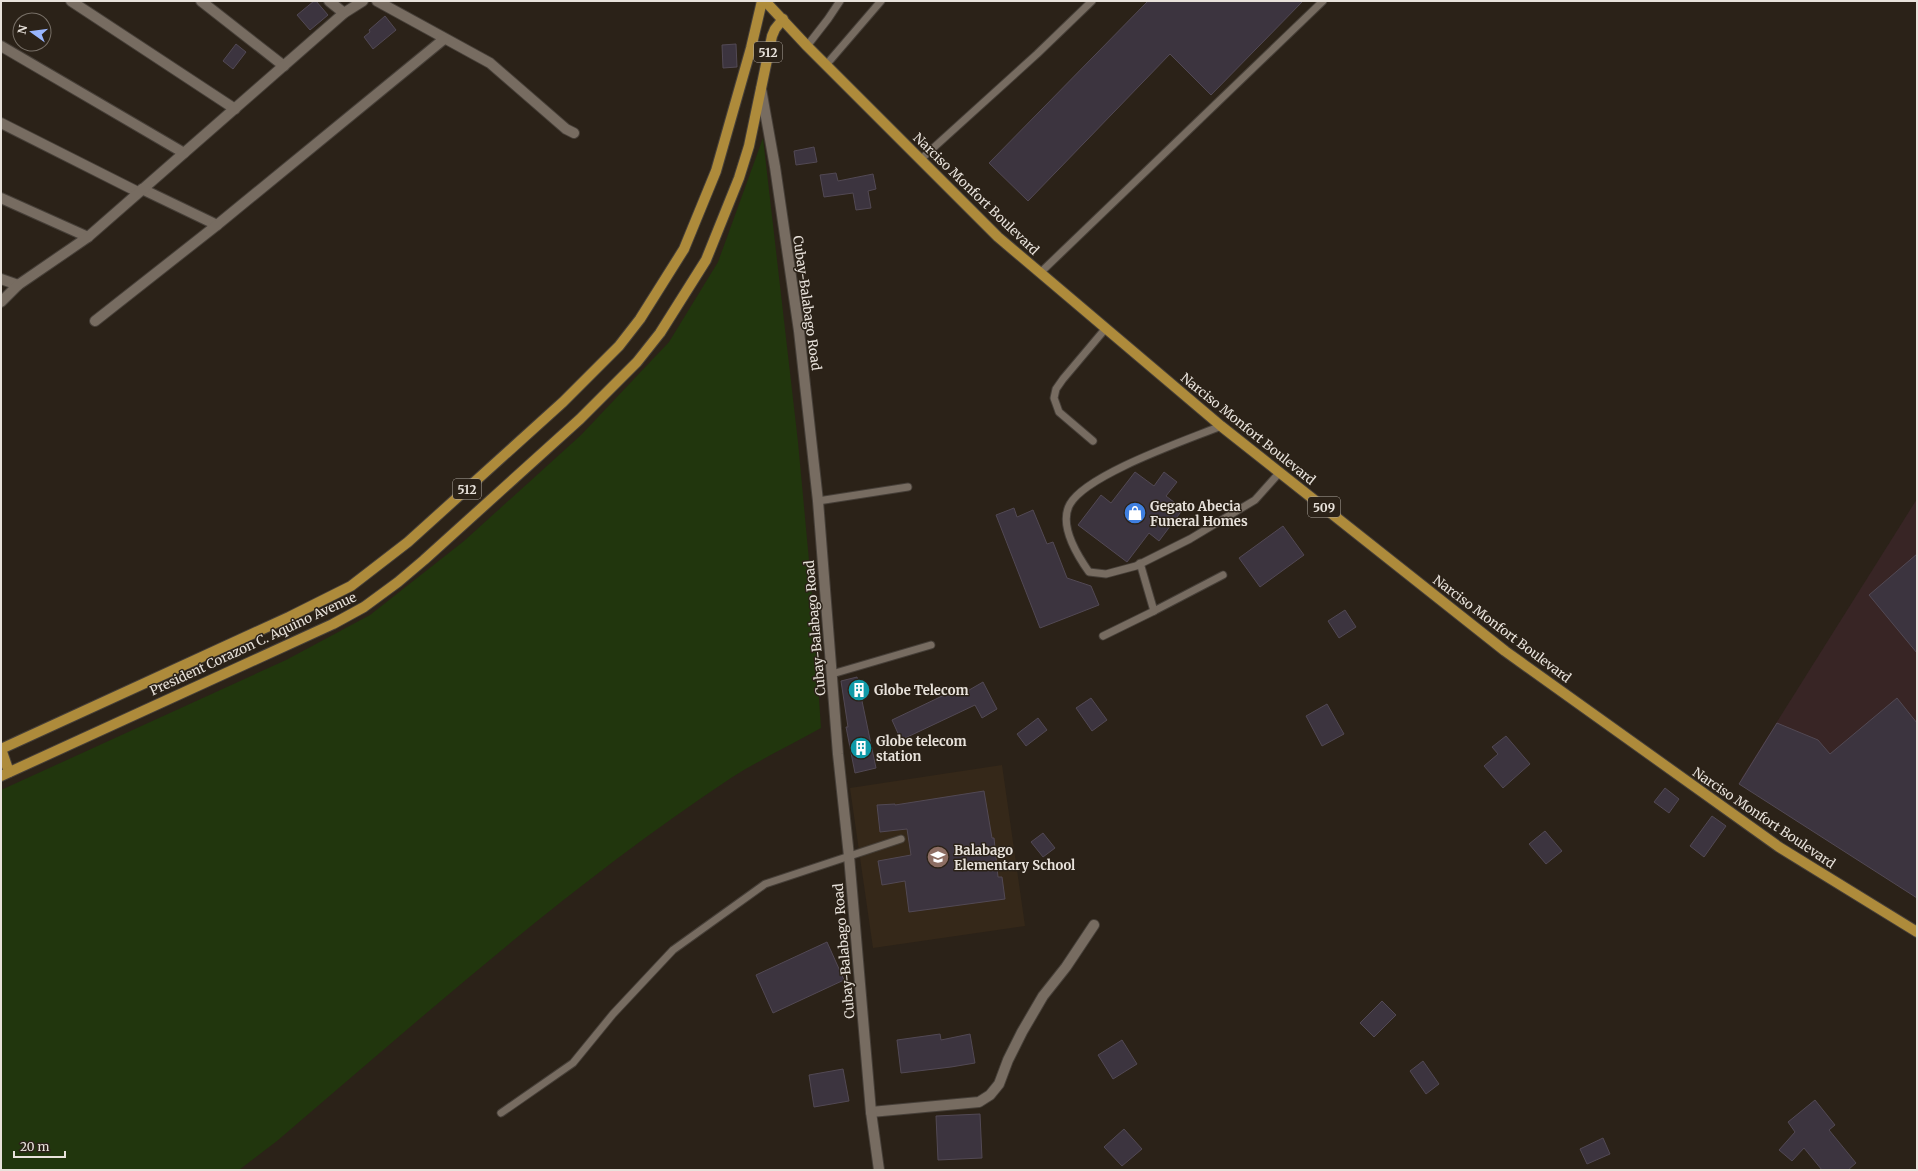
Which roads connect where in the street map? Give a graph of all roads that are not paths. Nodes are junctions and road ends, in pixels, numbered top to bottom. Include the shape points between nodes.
1 (71, 1) edge
2 (201, 1) edge
3 (329, 1) edge
4 (363, 1) edge
5 (377, 1) edge
6 (764, 1) edge
7 (840, 1) edge
8 (880, 1) edge
9 (1092, 1) edge
10 (1323, 1) edge
11 (344, 13) junction
12 (783, 19) junction
13 (444, 39) junction
14 (1, 46) edge
15 (807, 46) junction
16 (826, 64) junction
17 (284, 66) junction
18 (760, 87) junction
19 (235, 109) junction
20 (1, 123) edge
21 (574, 133) dead end
22 (184, 152) junction
23 (920, 160) junction
24 (140, 190) junction
25 (1, 198) edge
26 (217, 225) junction
27 (88, 237) junction
28 (1040, 272) junction
29 (1, 278) edge
30 (18, 285) junction
31 (1, 302) edge
32 (95, 321) dead end
33 (1106, 328) junction
34 (1221, 426) junction
35 (1093, 441) dead end
36 (1280, 472) junction
37 (908, 487) dead end
38 (818, 501) junction
39 (1140, 564) junction
40 (1223, 575) dead end
41 (1154, 611) junction
42 (1102, 636) dead end
43 (931, 645) dead end
44 (832, 674) junction
45 (1, 749) edge
46 (5, 774) edge
47 (901, 840) dead end
48 (849, 856) junction
49 (1094, 925) dead end
50 (1917, 932) edge
51 (871, 1112) junction
52 (501, 1113) dead end
53 (879, 1170) edge

1 - 19 street
2 - 17 street
3 - 11 street
4 - 11 street
5 - 13 street
6 - 12 main road, Narciso Monfort Boulevard / 509
6 - 45 main road, President Corazon C. Aquino Avenue / 512 via 716,171 684,249 659,290 623,340 563,402 408,542 351,586 239,641
7 - 15 lane
8 - 16 lane
9 - 23 lane
10 - 28 lane
11 - 17 street
12 - 15 main road, Narciso Monfort Boulevard / 509
12 - 18 main road, President Corazon C. Aquino Avenue / 512 via 772,36
13 - 21 street via 490,63 566,129
13 - 26 street
14 - 22 street
15 - 16 main road, Narciso Monfort Boulevard / 509
16 - 23 main road, Narciso Monfort Boulevard / 509
17 - 19 street
18 - 38 street, Cubay-Balabago Road via 775,167 799,331
18 - 46 main road, President Corazon C. Aquino Avenue / 512 via 749,146 739,178 706,260 680,303 637,362 513,480 403,577 364,607
19 - 22 street
20 - 24 street
22 - 24 street
23 - 28 main road, Narciso Monfort Boulevard / 509 via 998,237
24 - 26 street
24 - 27 street
25 - 27 street
26 - 32 street
27 - 30 street
28 - 33 main road, Narciso Monfort Boulevard / 509
29 - 30 street
30 - 31 street
33 - 34 main road, Narciso Monfort Boulevard / 509
33 - 35 lane via 1063,379 1056,389 1054,398 1059,412
34 - 36 main road, Narciso Monfort Boulevard / 509
34 - 39 lane via 1110,472 1084,489 1070,504 1068,533 1089,572 1106,574
36 - 39 lane via 1255,500 1190,539
36 - 50 main road, Narciso Monfort Boulevard / 509 via 1517,660 1779,847
37 - 38 lane
38 - 44 street, Cubay-Balabago Road
39 - 41 lane
40 - 41 lane
41 - 42 lane
43 - 44 lane
44 - 48 street, Cubay-Balabago Road
45 - 46 main road
47 - 48 lane
48 - 51 street, Cubay-Balabago Road
48 - 52 lane via 765,884 673,950 613,1014 573,1063
49 - 51 street via 1043,996 1022,1032 999,1084 990,1095 979,1102
51 - 53 street, Cubay-Balabago Road

